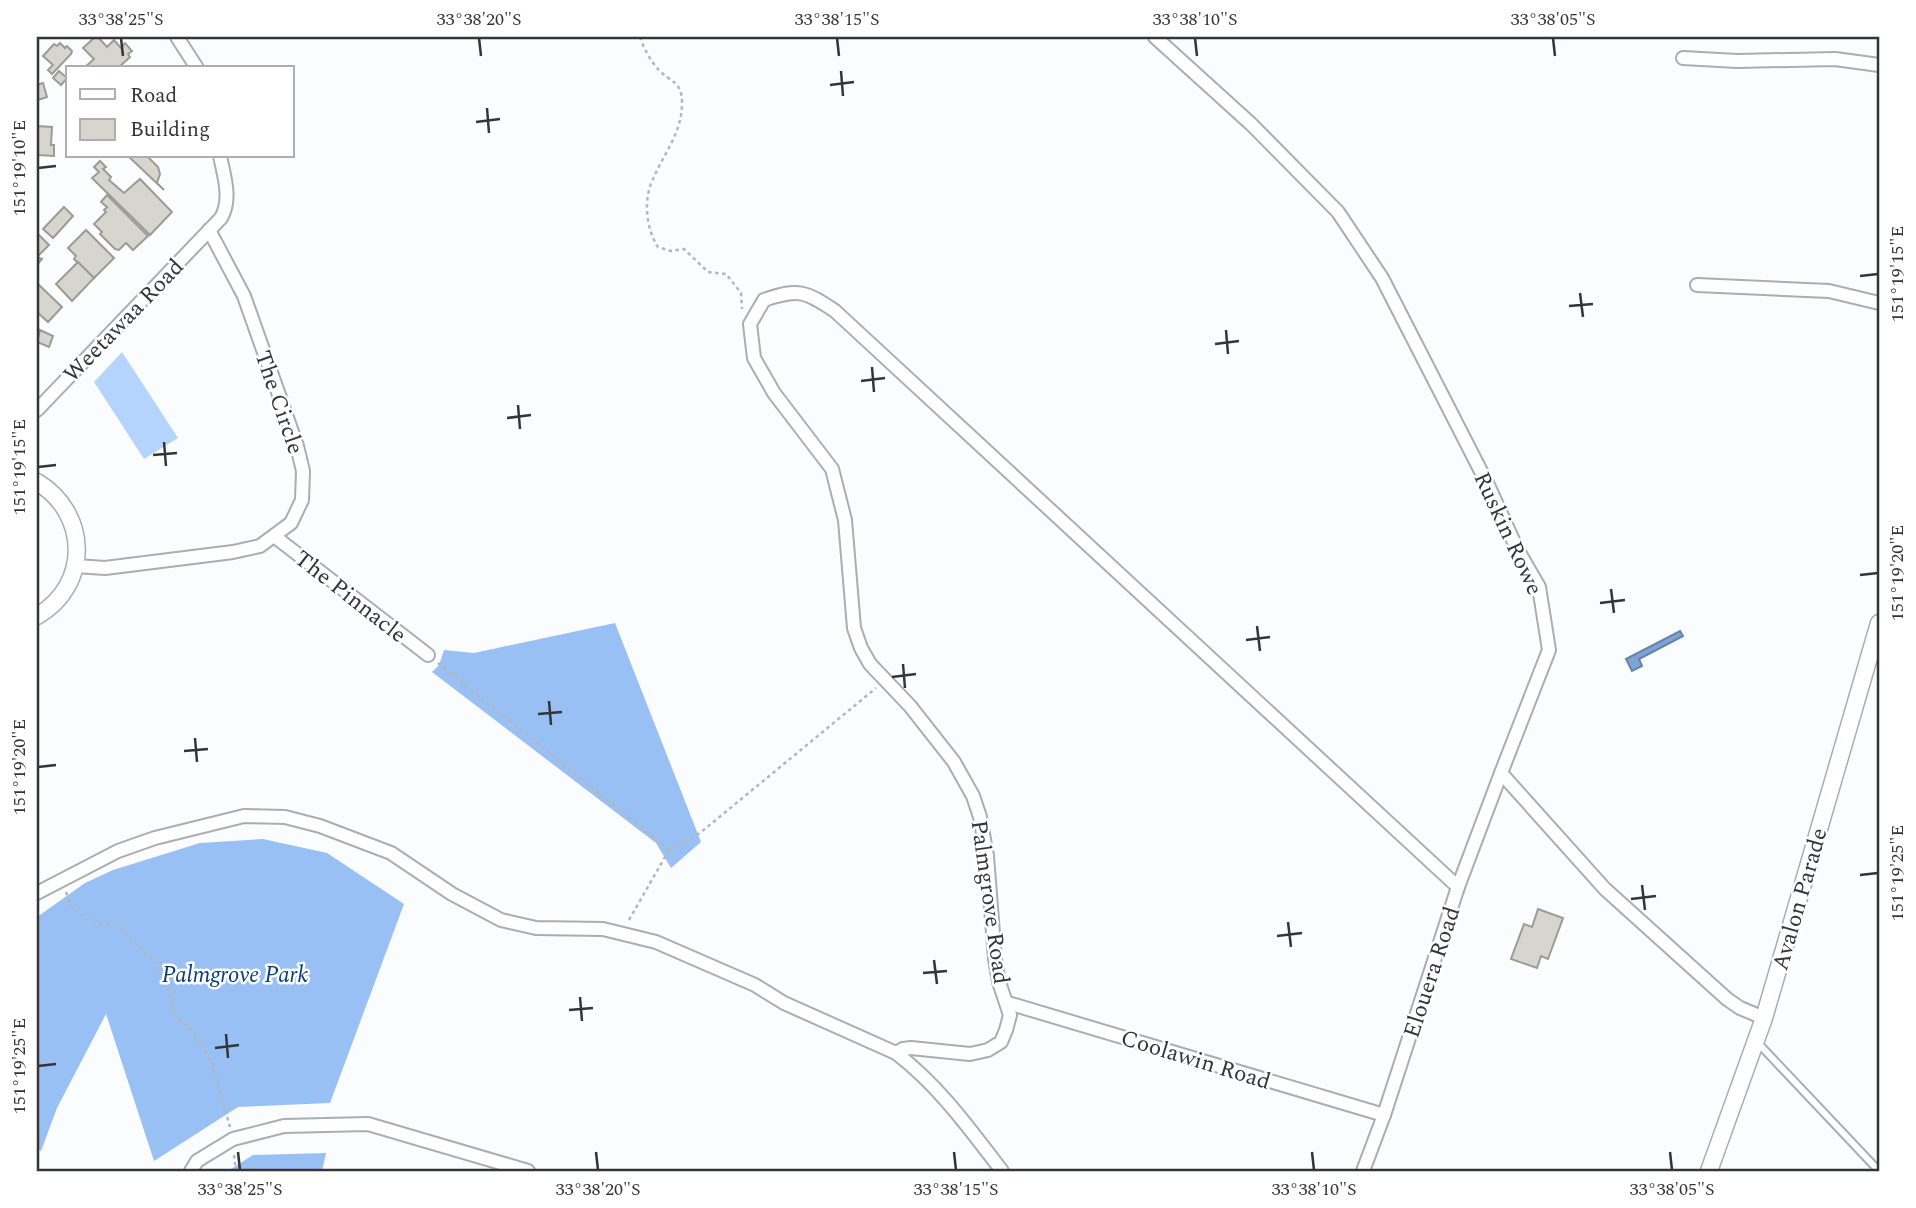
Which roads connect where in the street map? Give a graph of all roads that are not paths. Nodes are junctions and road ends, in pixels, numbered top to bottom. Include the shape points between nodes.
1 (177, 37) edge
2 (1155, 37) edge
3 (1683, 58) dead end
4 (1879, 65) edge
5 (196, 66) edge
6 (220, 158) edge
7 (209, 230) junction
8 (1698, 285) dead end
9 (1879, 303) edge
10 (37, 410) edge
11 (37, 482) edge
12 (274, 536) junction
13 (76, 566) junction
14 (37, 616) edge
15 (1879, 623) edge
16 (428, 655) road end
17 (1501, 773) junction
18 (1458, 887) junction
19 (37, 893) edge
20 (1008, 1003) junction
21 (1764, 1018) junction
22 (1756, 1041) junction
23 (896, 1053) junction
24 (1384, 1115) junction
25 (191, 1171) edge
26 (528, 1171) edge
27 (1002, 1171) edge
28 (1363, 1171) edge
29 (1709, 1171) edge
30 (1879, 1171) edge

1 - 5 street
2 - 17 street, Ruskin Rowe via 1338,212 1382,278 1539,587 1549,650
3 - 4 street
6 - 7 street via 226,209
7 - 10 street, Weetawaa Road
7 - 12 street, The Circle via 244,296 303,471 302,500 291,523
8 - 9 street via 1829,291
11 - 13 street via 56,496 71,519
12 - 13 street, The Circle via 260,546 233,552 105,568
12 - 16 street, The Pinnacle
13 - 14 street via 66,590
15 - 21 street, Avalon Parade
17 - 18 street, Elouera Road
17 - 21 street via 1605,889 1727,999
18 - 20 street, Palmgrove Road via 835,311 815,298 789,291 764,300 750,324 754,358 774,393 832,469 845,520 854,628 861,648 954,762 973,796 987,856 995,959
18 - 24 street, Elouera Road
19 - 23 street, Palmgrove Road via 118,851 155,838 244,816 285,817 391,853 501,920 536,928 603,929 656,942
20 - 23 street, Palmgrove Road via 1010,1015 1001,1042 988,1050 970,1054 911,1048
20 - 24 street, Coolawin Road
21 - 22 street, Avalon Parade
22 - 29 street, Avalon Parade
22 - 30 lane
23 - 27 street via 946,1098
24 - 28 street, Elouera Road
25 - 26 street via 197,1161 233,1139 284,1126 368,1124

